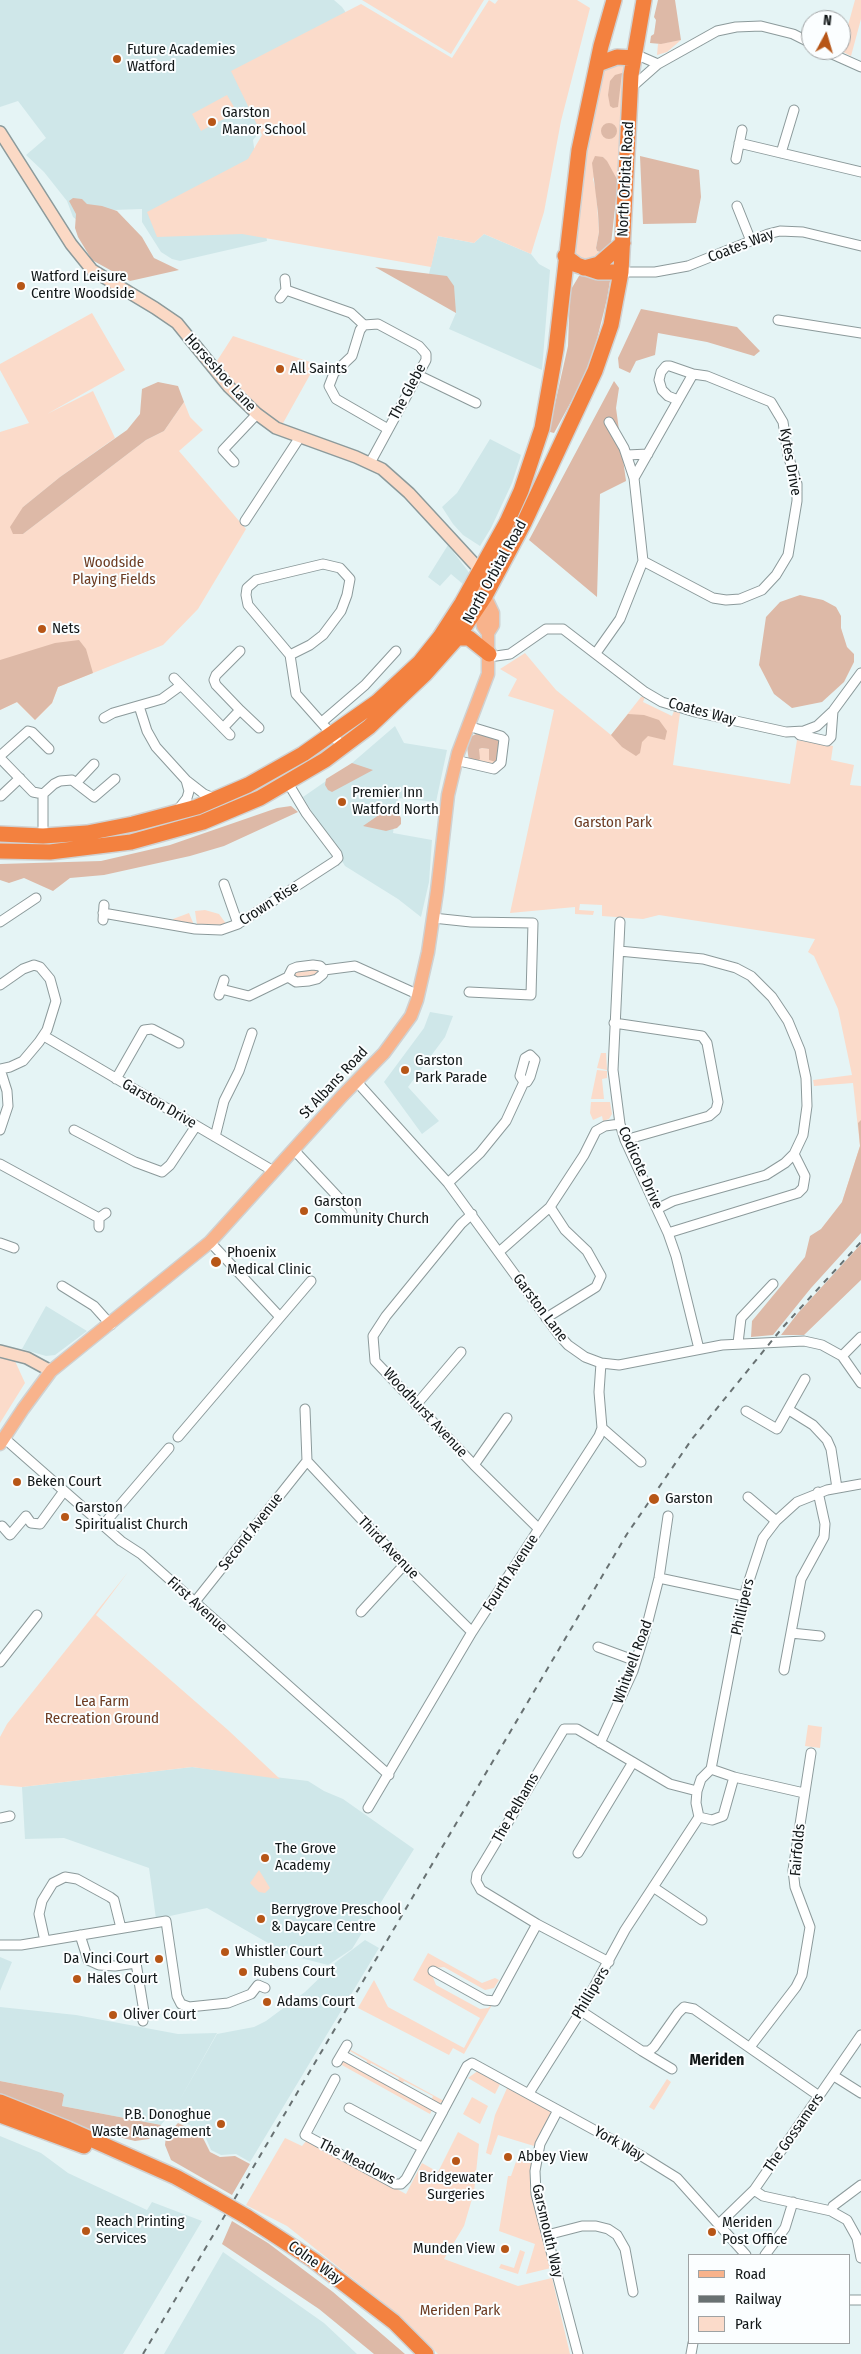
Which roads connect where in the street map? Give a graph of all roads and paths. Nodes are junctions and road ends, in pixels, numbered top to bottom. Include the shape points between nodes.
1 (614, 0) edge
2 (644, 0) edge
3 (801, 38) edge
4 (638, 57) junction
5 (846, 60) edge
6 (598, 64) junction
7 (658, 64) junction
8 (861, 67) edge
9 (632, 87) junction
10 (794, 110) dead end
11 (742, 130) dead end
12 (0, 132) edge
13 (739, 143) junction
14 (781, 153) junction
15 (736, 159) dead end
16 (861, 172) edge
17 (737, 206) dead end
18 (751, 240) junction
19 (623, 244) junction
20 (861, 246) edge
21 (565, 256) junction
22 (584, 268) junction
23 (621, 272) junction
24 (285, 279) dead end
25 (286, 290) junction
26 (280, 298) dead end
27 (778, 320) dead end
28 (364, 325) junction
29 (861, 333) edge
30 (693, 374) junction
31 (418, 375) junction
32 (678, 400) junction
33 (476, 403) dead end
34 (257, 414) junction
35 (609, 422) dead end
36 (388, 429) junction
37 (300, 437) junction
38 (648, 454) junction
39 (627, 455) junction
40 (234, 462) dead end
41 (370, 463) junction
42 (634, 478) junction
43 (245, 521) dead end
44 (524, 523) junction
45 (643, 561) junction
46 (480, 570) junction
47 (485, 596) junction
48 (450, 622) junction
49 (457, 638) junction
50 (240, 651) dead end
51 (396, 651) dead end
52 (596, 653) junction
53 (290, 655) junction
54 (489, 655) junction
55 (861, 673) edge
56 (139, 706) junction
57 (240, 710) junction
58 (833, 711) junction
59 (104, 718) dead end
60 (322, 722) junction
61 (468, 726) junction
62 (223, 728) junction
63 (259, 728) dead end
64 (797, 732) junction
65 (230, 735) dead end
66 (332, 735) junction
67 (343, 747) junction
68 (49, 749) dead end
69 (0, 757) edge
70 (456, 760) junction
71 (94, 764) dead end
72 (20, 778) junction
73 (115, 779) dead end
74 (186, 780) junction
75 (77, 782) junction
76 (288, 783) junction
77 (44, 794) junction
78 (2, 796) dead end
79 (216, 799) junction
80 (175, 814) junction
81 (0, 834) edge
82 (43, 836) junction
83 (0, 851) edge
84 (224, 884) dead end
85 (36, 898) dead end
86 (103, 913) dead end
87 (433, 918) junction
88 (0, 922) edge
89 (620, 922) dead end
90 (238, 924) junction
91 (619, 951) junction
92 (324, 970) junction
93 (288, 977) junction
94 (0, 985) edge
95 (222, 988) dead end
96 (469, 992) dead end
97 (419, 995) junction
98 (614, 1023) junction
99 (252, 1033) dead end
100 (44, 1036) junction
101 (179, 1043) dead end
102 (0, 1069) edge
103 (116, 1079) junction
104 (356, 1081) junction
105 (524, 1082) dead end
106 (620, 1124) junction
107 (196, 1126) junction
108 (0, 1130) edge
109 (74, 1130) dead end
110 (215, 1136) junction
111 (625, 1140) junction
112 (294, 1150) junction
113 (794, 1154) junction
114 (0, 1164) edge
115 (275, 1172) junction
116 (448, 1182) junction
117 (550, 1207) junction
118 (657, 1209) junction
119 (352, 1212) dead end
120 (472, 1214) junction
121 (101, 1220) dead end
122 (668, 1233) junction
123 (210, 1242) junction
124 (0, 1243) edge
125 (14, 1248) dead end
126 (499, 1252) junction
127 (311, 1282) dead end
128 (773, 1284) dead end
129 (62, 1286) dead end
130 (280, 1317) junction
131 (546, 1318) junction
132 (111, 1325) junction
133 (861, 1337) edge
134 (738, 1343) junction
135 (699, 1349) junction
136 (0, 1351) edge
137 (461, 1352) dead end
138 (842, 1356) junction
139 (601, 1363) junction
140 (51, 1371) junction
141 (805, 1379) dead end
142 (861, 1383) edge
143 (416, 1405) junction
144 (305, 1409) dead end
145 (789, 1410) junction
146 (746, 1411) dead end
147 (507, 1418) dead end
148 (602, 1428) junction
149 (178, 1437) dead end
150 (2, 1441) edge
151 (169, 1448) dead end
152 (307, 1461) junction
153 (641, 1462) dead end
154 (474, 1465) junction
155 (861, 1484) edge
156 (837, 1488) junction
157 (64, 1491) junction
158 (818, 1492) junction
159 (748, 1496) dead end
160 (668, 1516) dead end
161 (776, 1521) junction
162 (103, 1525) junction
163 (2, 1526) dead end
164 (539, 1529) junction
165 (404, 1565) junction
166 (659, 1578) junction
167 (744, 1596) junction
168 (194, 1603) junction
169 (361, 1612) dead end
170 (37, 1615) dead end
171 (472, 1632) junction
172 (791, 1633) junction
173 (820, 1636) dead end
174 (598, 1647) dead end
175 (636, 1661) junction
176 (0, 1662) edge
177 (784, 1670) dead end
178 (600, 1743) junction
179 (811, 1753) dead end
180 (633, 1762) junction
181 (711, 1770) junction
182 (389, 1774) junction
183 (734, 1777) junction
184 (697, 1790) junction
185 (804, 1793) junction
186 (368, 1808) dead end
187 (10, 1816) dead end
188 (699, 1817) junction
189 (0, 1818) edge
190 (578, 1853) dead end
191 (653, 1887) junction
192 (702, 1920) dead end
193 (537, 1924) junction
194 (121, 1928) junction
195 (80, 1935) junction
196 (45, 1941) junction
197 (0, 1945) edge
198 (609, 1962) junction
199 (433, 1971) dead end
200 (265, 1988) dead end
201 (580, 2011) junction
202 (143, 2021) dead end
203 (861, 2035) edge
204 (347, 2045) dead end
205 (750, 2047) junction
206 (642, 2051) junction
207 (469, 2063) joint
208 (672, 2069) dead end
209 (834, 2076) junction
210 (335, 2079) dead end
211 (529, 2093) junction
212 (861, 2093) edge
213 (820, 2096) junction
214 (0, 2102) edge
215 (349, 2108) dead end
216 (558, 2110) junction
217 (443, 2111) junction
218 (0, 2115) edge
219 (423, 2148) junction
220 (861, 2185) edge
221 (193, 2188) junction
222 (754, 2190) junction
223 (793, 2202) junction
224 (831, 2211) junction
225 (719, 2224) junction
226 (547, 2235) junction
227 (744, 2254) edge
228 (766, 2254) edge
229 (861, 2258) edge
230 (633, 2292) dead end
231 (426, 2354) edge
232 (578, 2354) edge

1 - 6 highway, North Orbital Road
2 - 4 highway, North Orbital Road
3 - 7 street via 761,26 736,27 717,31
4 - 6 highway via 617,57
4 - 7 street
4 - 9 highway, North Orbital Road
5 - 8 street
6 - 21 highway, North Orbital Road via 579,150
7 - 9 street
9 - 19 highway, North Orbital Road
10 - 14 street
11 - 13 street
12 - 34 street, Horseshoe Lane via 82,260 102,278 177,323 229,387
13 - 14 street
13 - 15 street
14 - 16 street
17 - 18 street
18 - 20 street, Coates Way via 794,231
18 - 23 street, Coates Way via 688,266 655,272
19 - 22 highway via 600,264
19 - 23 highway, North Orbital Road
21 - 22 highway
21 - 46 highway, North Orbital Road via 556,349 542,428 522,491
22 - 23 highway
23 - 44 highway, North Orbital Road via 611,325 595,371
24 - 25 street
25 - 26 street
25 - 28 street, The Glebe via 351,313
27 - 29 street
28 - 31 street, The Glebe via 378,324 424,350 426,360
28 - 36 street via 352,356 334,373 329,386 336,399
30 - 32 street
30 - 32 street, Kytes Drive via 670,366 661,372 662,390
30 - 45 street, Kytes Drive via 707,376 771,402 783,422 798,501 788,555 762,590 740,599 726,600 713,598
31 - 33 street
31 - 36 street, The Glebe
32 - 38 street
34 - 37 street, Horseshoe Lane via 276,428
34 - 40 street via 223,450
35 - 39 street
36 - 41 street, The Glebe
37 - 41 street, Horseshoe Lane
37 - 43 street
38 - 39 street
38 - 42 street
39 - 42 street
41 - 46 street, Horseshoe Lane via 382,469 409,493
42 - 45 street
44 - 46 highway via 512,527 496,558
44 - 47 highway, North Orbital Road
45 - 52 street via 620,619
46 - 47 main road, St Albans Road
46 - 48 highway, North Orbital Road
47 - 48 highway via 462,617
47 - 49 highway, North Orbital Road
47 - 54 main road, St Albans Road via 493,613 493,625 488,633
48 - 66 highway, North Orbital Road via 404,677 377,702
49 - 54 highway via 469,638
49 - 67 highway, North Orbital Road via 408,692
50 - 57 street via 214,680
51 - 60 street via 365,685
52 - 54 street, Coates Way via 568,631 553,628 541,632 510,654
52 - 64 street, Coates Way via 662,702 695,712
53 - 53 street via 248,605 247,588 256,580 323,564 340,568 350,579 341,611 323,635
53 - 60 street via 296,694
54 - 61 main road, St Albans Road via 486,683
55 - 58 street, Coates Way
56 - 59 street
56 - 62 street via 162,699 177,682
56 - 74 street via 150,739
57 - 62 street
57 - 63 street
58 - 64 street, Coates Way via 817,726
58 - 64 street via 832,729 827,741
60 - 66 street
61 - 70 main road, St Albans Road
61 - 70 street via 504,739 501,763 494,769
62 - 65 street
66 - 67 street
66 - 79 highway, North Orbital Road via 282,768
67 - 76 highway, North Orbital Road
68 - 69 street via 28,731
69 - 72 street
70 - 87 main road, St Albans Road via 448,795
71 - 75 street
72 - 77 street via 33,792
72 - 78 street
73 - 75 street via 94,797
74 - 79 street
74 - 80 street via 187,798
75 - 77 street via 60,780
76 - 83 highway, North Orbital Road via 232,811 145,839 71,851
76 - 90 street, Crown Rise via 338,858
77 - 82 street
79 - 80 highway, North Orbital Road
80 - 82 highway, North Orbital Road via 87,833
81 - 82 highway, North Orbital Road
84 - 90 street
85 - 88 street
86 - 90 street, Crown Rise via 195,928 221,930
87 - 96 street via 533,923 531,995
87 - 97 main road, St Albans Road
89 - 91 street, Codicote Drive
91 - 98 street, Codicote Drive
91 - 113 street via 719,963 751,976 772,997 794,1034 806,1078 806,1120
92 - 93 street via 317,979 309,981 296,982
92 - 93 street via 313,965 297,967
92 - 97 street via 354,966
93 - 95 street via 249,996
94 - 100 street via 23,969 34,965 40,967 50,979 56,1001
97 - 104 main road, St Albans Road via 397,1038
98 - 106 street, Codicote Drive via 613,1087
98 - 111 street via 702,1036 707,1043 718,1102 716,1110 709,1116
99 - 110 street via 224,1101
100 - 102 street via 23,1061
100 - 103 street, Garston Drive
101 - 103 street via 152,1029 144,1030
102 - 108 street via 8,1106
103 - 107 street, Garston Drive
104 - 112 main road, St Albans Road
104 - 116 street, Garston Lane
105 - 116 street via 512,1112 498,1132 466,1168
106 - 111 street, Codicote Drive
106 - 117 street via 600,1127 596,1131
107 - 109 street via 162,1172
107 - 110 street, Garston Drive
110 - 115 street, Garston Drive
111 - 118 street, Codicote Drive
112 - 115 main road, St Albans Road
112 - 119 street
113 - 118 street via 766,1175 673,1201
113 - 122 street via 805,1176 803,1188 798,1193
114 - 121 street
115 - 123 main road, St Albans Road
116 - 120 street, Garston Lane
117 - 126 street
117 - 131 street via 565,1230 587,1251 601,1276 596,1287
118 - 122 street, Codicote Drive
120 - 126 street, Garston Lane
120 - 143 street, Woodhurst Avenue via 386,1316 373,1336 375,1361
122 - 135 street, Codicote Drive
123 - 130 street
123 - 132 main road, St Albans Road
124 - 125 street
126 - 131 street, Garston Lane
127 - 130 street
128 - 134 street via 742,1318
129 - 132 street via 94,1306
130 - 149 street
131 - 139 street, Garston Lane via 575,1351
132 - 140 main road, St Albans Road
133 - 138 street
134 - 135 street, Garston Lane
134 - 138 street, Garston Lane via 804,1341 822,1345
135 - 139 street, Garston Lane via 619,1365
136 - 140 street via 27,1358
137 - 143 street
138 - 142 street, Garston Lane
139 - 148 street
140 - 150 main road, St Albans Road
141 - 145 street
143 - 154 street, Woodhurst Avenue
144 - 152 street
145 - 146 street via 777,1429
145 - 156 street via 821,1432 831,1449
147 - 154 street
148 - 153 street
148 - 164 street, Fourth Avenue
150 - 157 street, First Avenue
151 - 162 street
152 - 165 street, Third Avenue
152 - 168 street, Second Avenue
154 - 164 street, Woodhurst Avenue
155 - 156 street, Phillipers
156 - 158 street, Phillipers
157 - 162 street, First Avenue
157 - 163 street via 40,1524 31,1523 26,1516 10,1535
158 - 161 street, Phillipers via 797,1502
158 - 172 street via 825,1524 824,1537 804,1572
159 - 161 street
160 - 166 street, Whitwell Road
161 - 167 street, Phillipers via 763,1538
162 - 168 street, First Avenue via 142,1554
164 - 171 street, Fourth Avenue
165 - 169 street
165 - 171 street, Third Avenue
166 - 167 street
166 - 175 street, Whitwell Road
167 - 181 street, Phillipers
168 - 182 street, First Avenue
170 - 176 street
171 - 182 street, Fourth Avenue
172 - 173 street
172 - 177 street
174 - 175 street
175 - 178 street, Whitwell Road
178 - 180 street, The Pelhams
178 - 193 street, The Pelhams via 573,1728 561,1732 477,1874 476,1881 481,1890
179 - 185 street, Fairfolds
180 - 184 street, The Pelhams via 670,1784
180 - 190 street
181 - 183 street
181 - 184 street, Phillipers via 701,1779
182 - 186 street, Fourth Avenue
183 - 185 street
183 - 188 street via 723,1816 712,1820
184 - 188 street
185 - 205 street, Fairfolds via 793,1870 795,1887 810,1927 802,1975
187 - 189 street
188 - 191 street, Phillipers
191 - 192 street
191 - 198 street, Phillipers
193 - 198 street, The Pelhams
193 - 199 street via 495,2001 484,2000
194 - 195 street
194 - 196 street via 114,1900 77,1879 65,1877 53,1884 42,1902 39,1914
194 - 200 street via 166,1921 181,2004 190,2007 228,2003 250,1994 258,1985
195 - 196 street
195 - 202 street via 88,1960 115,1966 136,1963
196 - 197 street
198 - 201 street, Phillipers
201 - 206 street
201 - 211 street, Phillipers
203 - 209 street, The Gossamers
204 - 217 street via 340,2058
205 - 206 street via 694,2009 684,2007 654,2047
205 - 213 street
206 - 208 street
207 - 211 street, York Way
207 - 217 street, The Meadows
209 - 212 street
209 - 213 street, The Gossamers
210 - 219 street, The Meadows via 305,2135 395,2184 406,2179
211 - 216 street, York Way
213 - 222 street, The Gossamers
214 - 221 highway, Colne Way via 176,2177
215 - 219 street
216 - 225 street, York Way via 677,2178
216 - 226 street, Garsmouth Way via 540,2144 535,2171 536,2194
217 - 219 street, The Meadows
218 - 221 highway, Colne Way
220 - 224 street
221 - 231 highway, Colne Way, bridge via 247,2217 320,2265 394,2322
222 - 223 street via 763,2196
222 - 225 street, The Gossamers
223 - 224 street
223 - 228 street via 785,2228
224 - 229 street via 847,2220 858,2238
225 - 227 street, York Way
226 - 230 street via 582,2226 608,2229 617,2235 625,2249
226 - 232 street, Garsmouth Way

